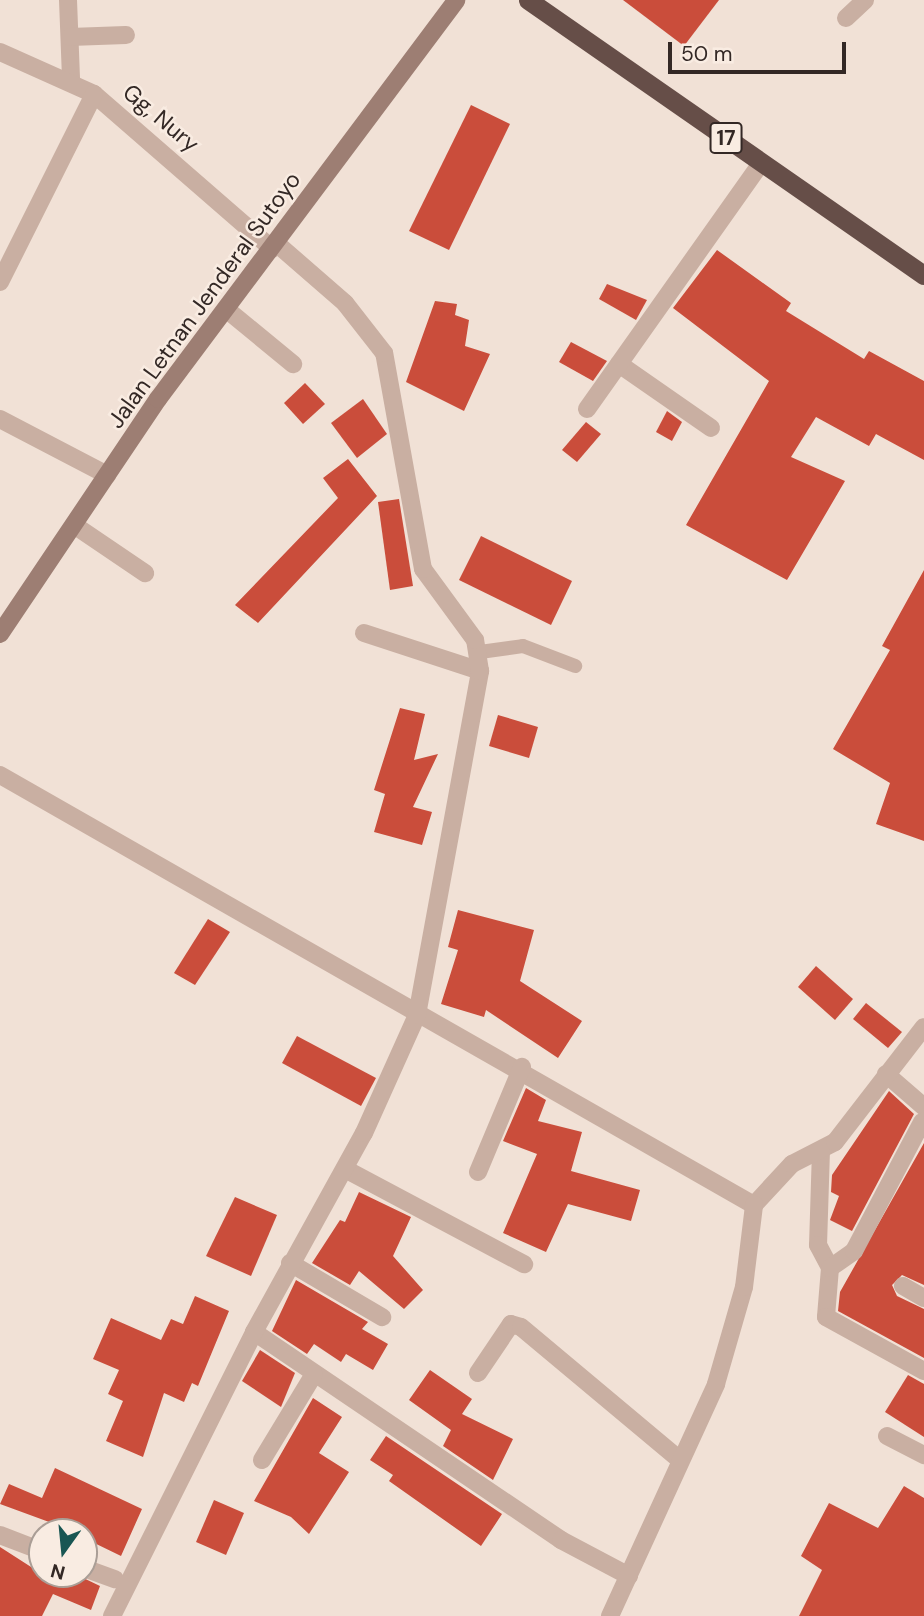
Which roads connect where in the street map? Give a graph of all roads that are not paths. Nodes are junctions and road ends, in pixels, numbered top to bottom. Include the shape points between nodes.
1 (68, 0) edge
2 (456, 0) edge
3 (528, 0) edge
4 (864, 0) edge
5 (846, 18) dead end
6 (126, 35) dead end
7 (69, 37) junction
8 (0, 52) edge
9 (71, 79) junction
10 (94, 94) junction
11 (761, 163) junction
12 (274, 246) junction
13 (924, 275) edge
14 (0, 282) edge
15 (226, 309) junction
16 (293, 364) dead end
17 (620, 364) junction
18 (587, 409) dead end
19 (0, 419) edge
20 (711, 428) dead end
21 (107, 475) junction
22 (74, 525) junction
23 (145, 573) dead end
24 (364, 633) dead end
25 (0, 634) edge
26 (480, 652) junction
27 (575, 666) dead end
28 (480, 671) junction
29 (0, 775) edge
30 (417, 1015) junction
31 (924, 1027) edge
32 (522, 1067) junction
33 (886, 1074) junction
34 (923, 1114) edge
35 (821, 1150) junction
36 (345, 1169) junction
37 (478, 1172) dead end
38 (754, 1205) junction
39 (290, 1263) junction
40 (524, 1264) dead end
41 (830, 1268) junction
42 (903, 1286) dead end
43 (924, 1298) edge
44 (382, 1317) dead end
45 (254, 1332) junction
46 (924, 1371) edge
47 (478, 1373) dead end
48 (314, 1374) junction
49 (887, 1436) dead end
50 (924, 1455) edge
51 (680, 1460) junction
52 (262, 1461) dead end
53 (0, 1535) edge
54 (28, 1546) edge
55 (98, 1573) edge
56 (629, 1576) junction
57 (115, 1580) dead end
58 (112, 1616) edge
59 (610, 1616) edge

1 - 7 street
2 - 12 main road, Jalan Letnan Jenderal Sutoyo
3 - 11 highway, 17
4 - 5 street
6 - 7 street
7 - 9 street
8 - 9 street, Gg, Nury
9 - 10 street, Gg, Nury
10 - 12 street, Gg, Nury
10 - 14 street
11 - 13 highway, 17
11 - 17 street
12 - 15 main road, Jalan Letnan Jenderal Sutoyo
12 - 26 street, Gg, Nury via 345,303 384,354 424,569
15 - 16 street
15 - 21 main road, Jalan Letnan Jenderal Sutoyo
17 - 18 street
17 - 20 street
19 - 21 street
21 - 22 main road, Jalan Letnan Jenderal Sutoyo
22 - 23 street
22 - 25 main road, Jalan Letnan Jenderal Sutoyo
24 - 28 street
26 - 27 lane via 523,646
26 - 28 street
28 - 30 street
29 - 30 street
30 - 32 street
30 - 36 street
31 - 33 street
32 - 37 street
32 - 38 street
33 - 34 street
33 - 35 street via 849,1127
34 - 41 street via 854,1251
35 - 38 street via 792,1164
35 - 41 street via 818,1245
36 - 39 street
36 - 40 street
38 - 51 street via 744,1287 716,1384
39 - 44 street
39 - 45 street
41 - 46 street via 826,1317
42 - 43 street
45 - 48 street
45 - 58 street
47 - 51 street via 511,1324 521,1326
48 - 52 street
48 - 56 street via 561,1541
49 - 50 street
51 - 56 street
53 - 54 street
55 - 57 street
56 - 59 street

